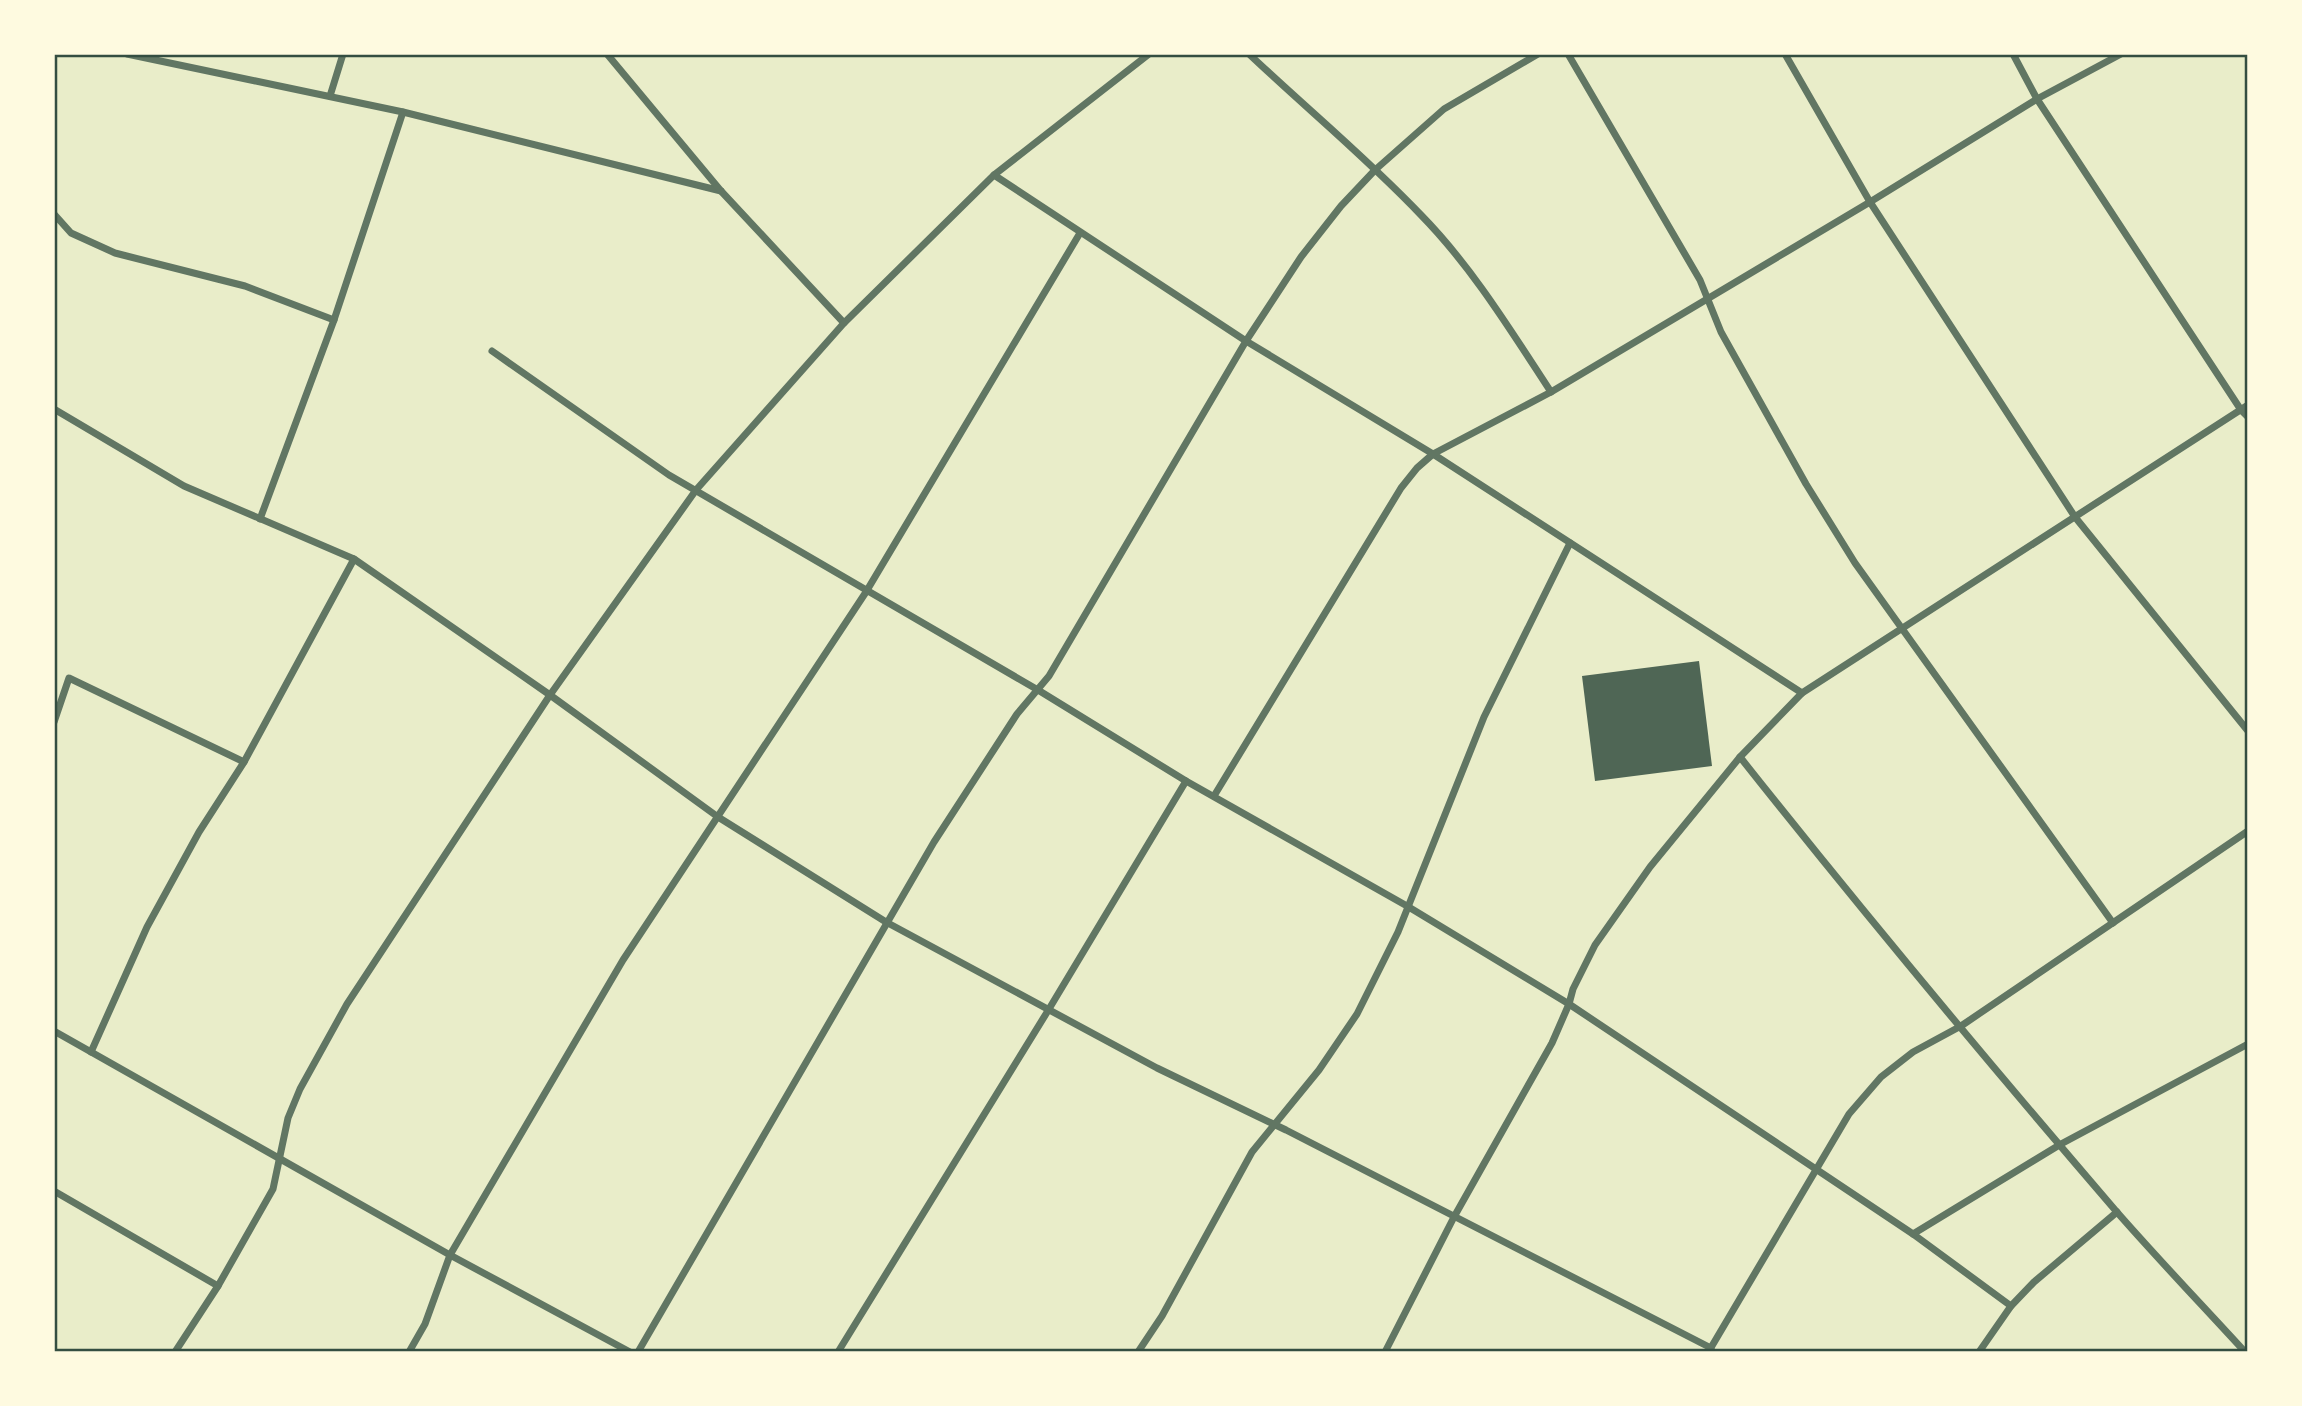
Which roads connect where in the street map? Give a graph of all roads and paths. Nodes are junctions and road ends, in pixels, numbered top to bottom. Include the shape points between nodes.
1 (127, 54) edge
2 (343, 54) edge
3 (607, 54) edge
4 (1149, 54) edge
5 (1249, 54) edge
6 (1538, 54) edge
7 (1568, 54) edge
8 (1785, 54) edge
9 (2013, 54) edge
10 (2121, 54) edge
11 (330, 96) junction
12 (2037, 99) junction
13 (403, 112) junction
14 (1375, 170) junction
15 (994, 176) junction
16 (721, 191) junction
17 (1870, 202) junction
18 (54, 214) edge
19 (1080, 233) junction
20 (1708, 300) junction
21 (334, 320) junction
22 (844, 323) junction
23 (1246, 341) junction
24 (492, 351) dead end
25 (1550, 392) junction
26 (2244, 408) edge
27 (54, 409) edge
28 (2248, 417) edge
29 (1433, 454) junction
30 (696, 490) junction
31 (2075, 517) junction
32 (260, 519) junction
33 (1570, 543) junction
34 (354, 559) junction
35 (866, 592) junction
36 (1902, 630) junction
37 (1038, 690) junction
38 (1802, 693) junction
39 (550, 695) junction
40 (54, 722) edge
41 (2248, 731) edge
42 (1740, 757) junction
43 (244, 762) junction
44 (1186, 781) junction
45 (1214, 796) junction
46 (718, 817) junction
47 (2248, 831) edge
48 (1408, 906) junction
49 (886, 922) junction
50 (2112, 923) junction
51 (1570, 1004) junction
52 (1049, 1009) junction
53 (1961, 1026) junction
54 (54, 1031) edge
55 (2248, 1044) edge
56 (91, 1052) junction
57 (1273, 1124) junction
58 (2060, 1144) junction
59 (280, 1159) junction
60 (1817, 1170) junction
61 (54, 1191) edge
62 (2117, 1212) junction
63 (1454, 1217) junction
64 (1913, 1234) junction
65 (450, 1255) junction
66 (218, 1286) junction
67 (2011, 1306) junction
68 (1710, 1350) edge
69 (2244, 1351) edge
70 (175, 1352) edge
71 (409, 1352) edge
72 (629, 1352) edge
73 (638, 1352) edge
74 (838, 1352) edge
75 (1138, 1352) edge
76 (1385, 1352) edge
77 (1979, 1352) edge

1 - 11 street
2 - 11 street
3 - 16 street
4 - 15 street
5 - 14 street
6 - 14 street via 1444,110
7 - 20 street
8 - 17 street
9 - 12 street
10 - 12 street
11 - 13 street
12 - 17 street
12 - 26 street
13 - 16 street
13 - 21 street
14 - 23 street via 1301,257
14 - 25 street via 1423,216 1463,265
15 - 19 street
15 - 22 street
16 - 22 street
17 - 20 street
17 - 31 street
18 - 21 street via 71,233 115,253 245,286
19 - 23 street
19 - 35 street
20 - 25 street
20 - 36 street via 1721,332 1806,484
21 - 32 street
22 - 30 street
23 - 29 street
23 - 37 street
24 - 30 street
25 - 29 street
26 - 28 street
26 - 31 street
27 - 32 street via 184,486
29 - 33 street
29 - 45 street via 1401,488
30 - 35 street
30 - 39 street
31 - 36 street
31 - 41 street
32 - 34 street
33 - 38 street
33 - 48 street via 1484,717
34 - 39 street
34 - 43 street
35 - 37 street
35 - 46 street
36 - 38 street
36 - 50 street
37 - 44 street
37 - 49 street via 1017,714
38 - 42 street
39 - 46 street
39 - 59 street via 347,1004 300,1089
40 - 43 street via 69,678
42 - 51 street via 1650,867 1595,945
42 - 53 street
43 - 56 street via 198,832 147,926
44 - 45 street
44 - 52 street
45 - 48 street
46 - 49 street
46 - 65 street via 623,960
47 - 50 street
48 - 51 street
48 - 57 street via 1357,1014 1319,1070
49 - 52 street
49 - 73 street
50 - 53 street
51 - 60 street
51 - 63 street
52 - 57 street
52 - 74 street
53 - 58 street
53 - 60 street via 1913,1052 1881,1077 1849,1114
54 - 56 street
55 - 58 street
56 - 59 street
57 - 63 street
57 - 75 street via 1252,1152
58 - 62 street
58 - 64 street
59 - 65 street
59 - 66 street via 273,1189
60 - 64 street
60 - 68 street
61 - 66 street
62 - 67 street
62 - 69 street
63 - 68 street
63 - 76 street
64 - 67 street
65 - 71 street via 425,1324
65 - 72 street
66 - 70 street
67 - 77 street

